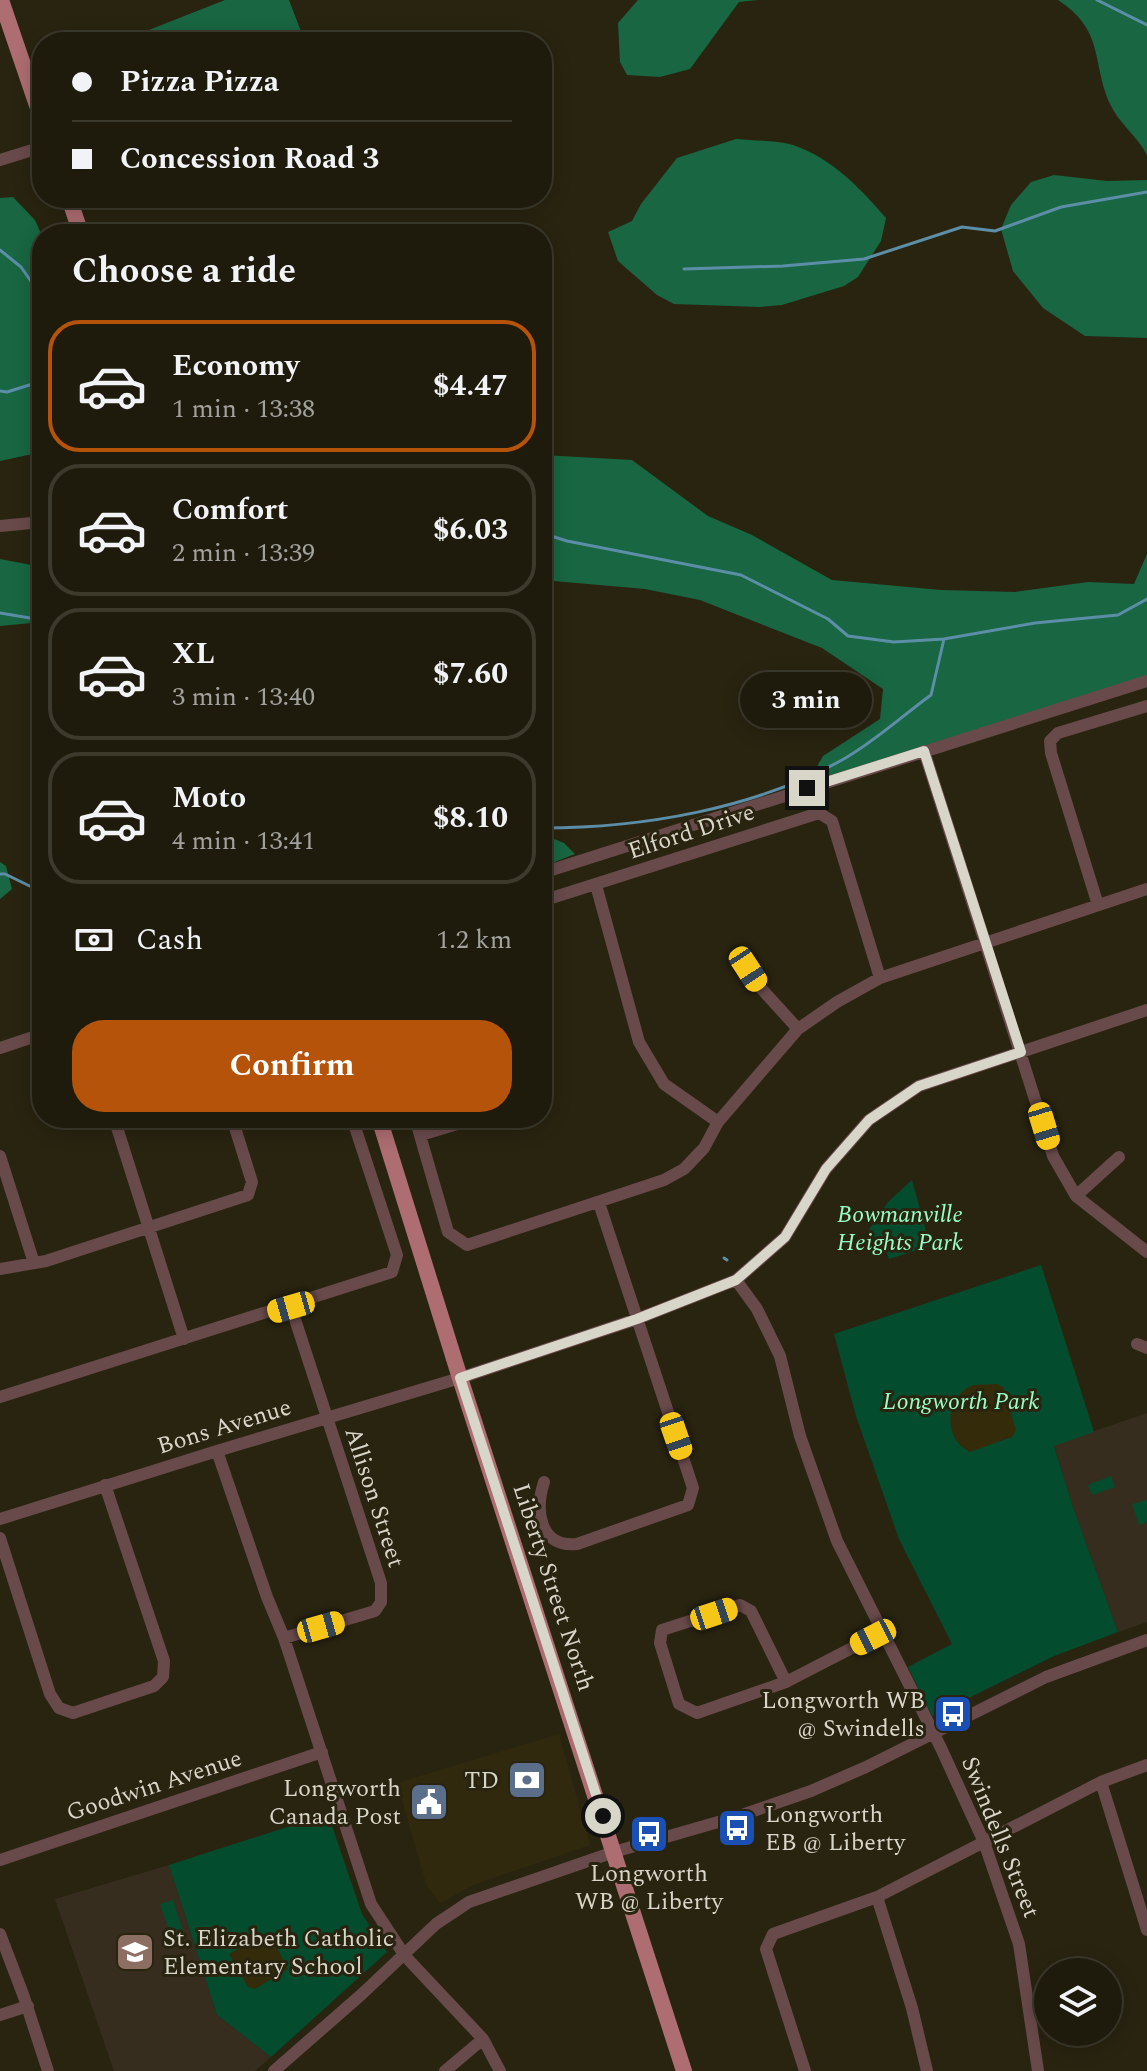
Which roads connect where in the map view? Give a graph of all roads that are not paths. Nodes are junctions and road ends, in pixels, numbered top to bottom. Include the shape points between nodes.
1 (1, 0) edge
2 (32, 91) edge
3 (32, 150) edge
4 (0, 160) edge
5 (32, 523) edge
6 (0, 526) edge
7 (1147, 681) edge
8 (1147, 706) edge
9 (924, 751) junction
10 (552, 870) edge
11 (596, 885) junction
12 (1147, 889) edge
13 (552, 898) edge
14 (1098, 905) junction
15 (987, 944) junction
16 (748, 969) dead end
17 (880, 978) junction
18 (1147, 1010) edge
19 (798, 1029) junction
20 (32, 1037) edge
21 (0, 1048) edge
22 (1021, 1052) junction
23 (718, 1122) junction
24 (117, 1128) edge
25 (235, 1128) edge
26 (355, 1128) edge
27 (382, 1128) edge
28 (419, 1128) edge
29 (444, 1128) edge
30 (421, 1135) junction
31 (0, 1156) edge
32 (1119, 1157) dead end
33 (1076, 1196) junction
34 (599, 1203) junction
35 (148, 1229) junction
36 (1147, 1252) edge
37 (34, 1263) junction
38 (0, 1269) edge
39 (736, 1280) junction
40 (291, 1307) junction
41 (637, 1319) junction
42 (184, 1339) junction
43 (460, 1378) junction
44 (0, 1397) edge
45 (326, 1419) junction
46 (217, 1451) junction
47 (544, 1482) dead end
48 (105, 1485) junction
49 (0, 1519) edge
50 (0, 1538) edge
51 (883, 1632) junction
52 (284, 1638) junction
53 (1147, 1640) edge
54 (786, 1682) junction
55 (934, 1734) junction
56 (322, 1752) junction
57 (1147, 1765) edge
58 (1101, 1782) junction
59 (984, 1842) junction
60 (614, 1852) junction
61 (0, 1860) edge
62 (877, 1897) junction
63 (1147, 1930) edge
64 (0, 1934) edge
65 (405, 1956) junction
66 (28, 2006) junction
67 (0, 2015) edge
68 (483, 2039) junction
69 (48, 2071) edge
70 (274, 2071) edge
71 (445, 2071) edge
72 (500, 2071) edge
73 (684, 2071) edge
74 (805, 2071) edge
75 (927, 2071) edge
76 (1038, 2071) edge

1 - 2 main road
3 - 4 street
5 - 6 street
7 - 9 street
8 - 14 street via 1058,733 1050,741
9 - 10 street
9 - 15 street
11 - 13 street, Elford Drive
11 - 17 street, Elford Drive via 819,813 832,821
11 - 23 street via 639,1042 664,1084
12 - 14 street
14 - 15 street
15 - 17 street
15 - 22 street
16 - 19 street
17 - 19 street
18 - 22 street, Bons Avenue
19 - 23 street
20 - 21 street
22 - 33 street via 1053,1156
22 - 39 street, Bons Avenue via 919,1086 869,1120 826,1169 785,1237
23 - 34 street via 684,1169
24 - 35 street
25 - 35 street via 252,1182 248,1195
26 - 40 street via 397,1255 392,1272
27 - 43 main road, Liberty Street North
28 - 30 street
29 - 30 street
30 - 34 street via 448,1232 467,1245
31 - 37 street
32 - 33 street
33 - 36 street
34 - 41 street
35 - 37 street
35 - 42 street
37 - 38 street
39 - 41 street, Bons Avenue
39 - 51 street, Swindells Street via 780,1356 830,1525
40 - 42 street
40 - 45 street, Allison Street
41 - 43 street, Bons Avenue
41 - 47 street via 693,1488 688,1505 564,1545 554,1542 544,1526 539,1497
42 - 44 street
43 - 45 street, Bons Avenue
43 - 60 main road, Liberty Street North
45 - 46 street, Bons Avenue
45 - 52 street, Allison Street via 381,1583 381,1602 375,1611
46 - 48 street, Bons Avenue
46 - 52 street
48 - 49 street, Bons Avenue
48 - 50 street via 164,1661 163,1677 154,1686 73,1713 59,1708
51 - 54 street
51 - 55 street, Swindells Street
52 - 56 street
53 - 55 street via 1046,1677
54 - 54 street via 697,1713 679,1704 660,1643 662,1630 740,1605 751,1611
55 - 59 street, Swindells Street
55 - 60 street via 811,1791
56 - 61 street, Goodwin Avenue
56 - 65 street via 371,1904
57 - 58 street
58 - 59 street
58 - 63 street
59 - 62 street
59 - 76 street, Swindells Street via 1019,1944
60 - 65 street via 469,1902 436,1924
60 - 73 main road, Liberty Street North
62 - 74 street via 773,1934 766,1949
62 - 75 street
64 - 66 street
65 - 68 street
65 - 70 street
66 - 67 street
66 - 69 street
68 - 71 street
68 - 72 street

